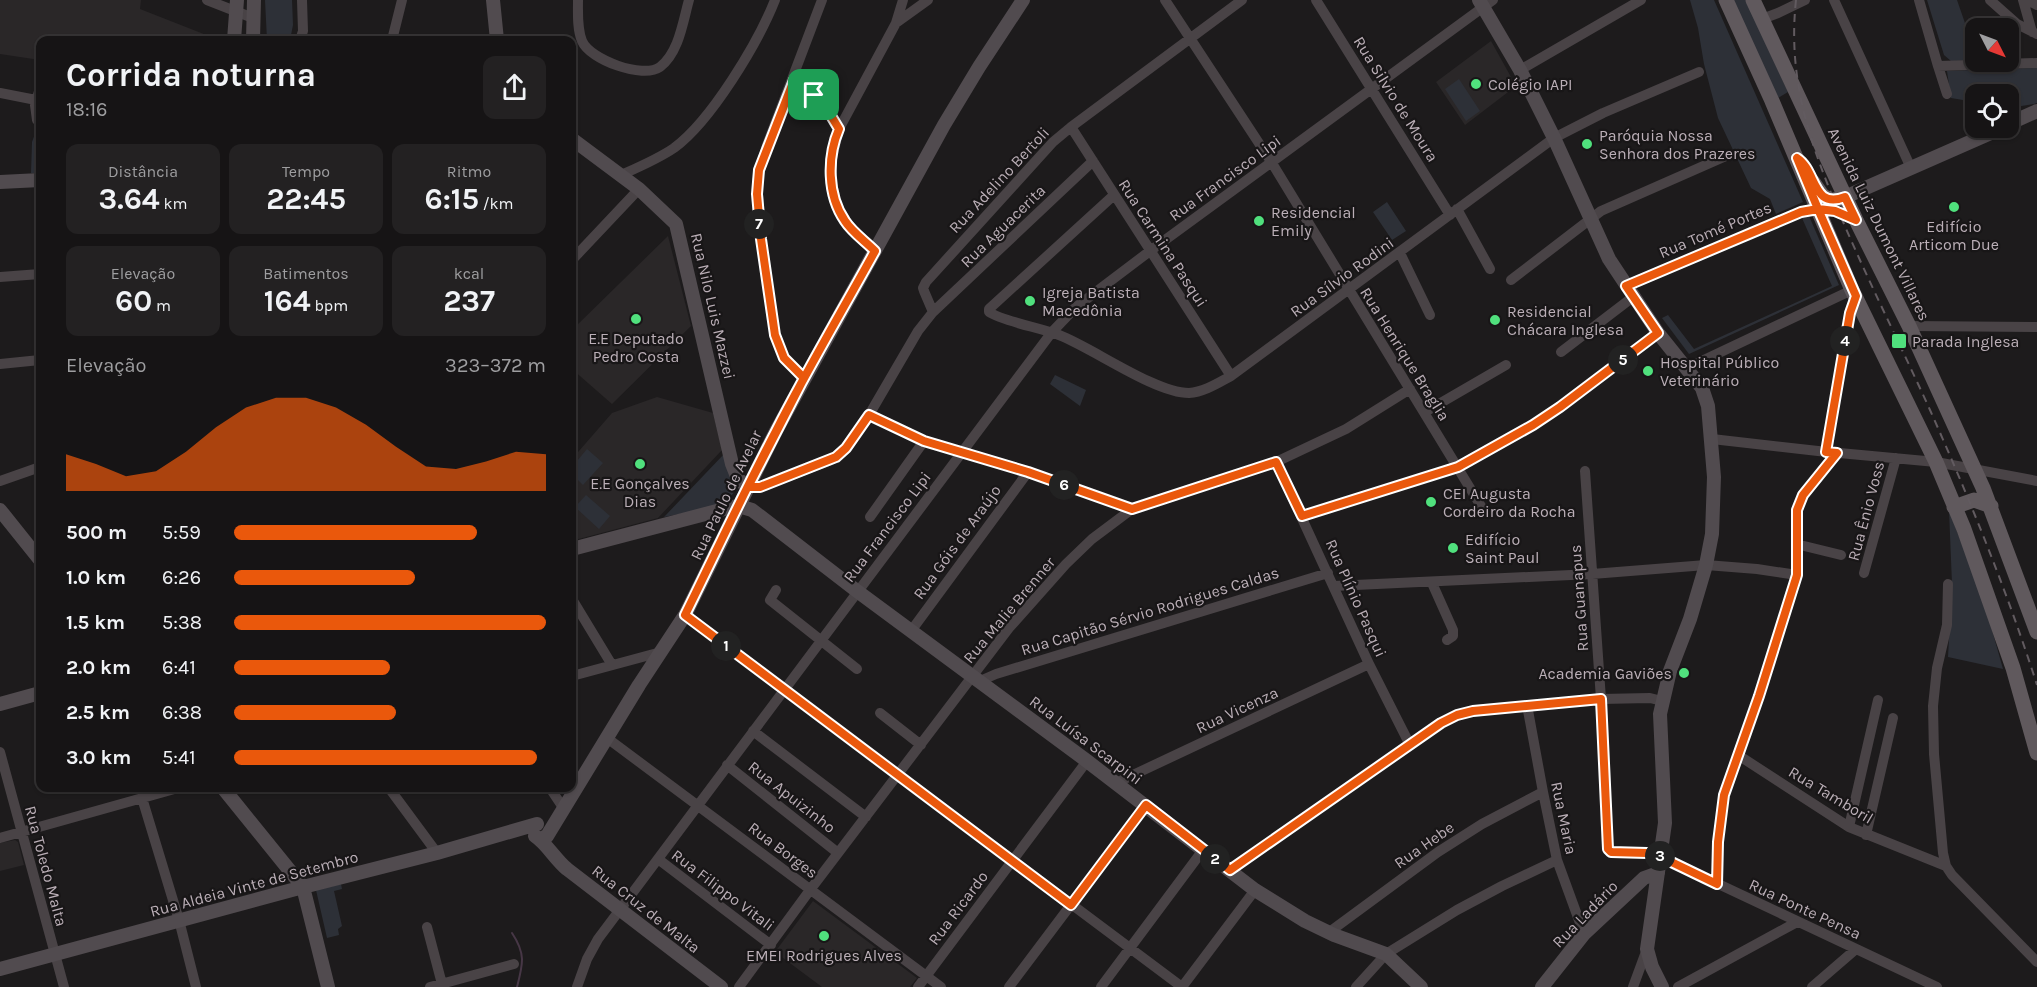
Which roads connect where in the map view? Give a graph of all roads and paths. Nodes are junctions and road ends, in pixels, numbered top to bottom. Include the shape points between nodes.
1 (207, 0) edge
2 (254, 0) edge
3 (302, 0) edge
4 (402, 0) edge
5 (493, 0) edge
6 (578, 0) edge
7 (689, 0) edge
8 (775, 0) edge
9 (822, 0) edge
10 (903, 0) edge
11 (1023, 0) edge
12 (1165, 0) edge
13 (1242, 0) edge
14 (1316, 0) edge
15 (1641, 0) edge
16 (1726, 0) edge
17 (1753, 0) edge
18 (1805, 0) edge
19 (1834, 0) edge
20 (1919, 0) edge
21 (1990, 0) edge
22 (2025, 0) edge
23 (1485, 2) edge
24 (924, 3) edge
25 (236, 5) edge
26 (2037, 5) edge
27 (253, 18) junction
28 (1762, 18) junction
29 (896, 23) junction
30 (2034, 33) edge
31 (234, 36) edge
32 (253, 36) edge
33 (301, 36) edge
34 (393, 36) edge
35 (497, 36) edge
36 (1190, 39) junction
37 (2037, 63) edge
38 (1938, 66) junction
39 (1520, 70) junction
40 (1699, 72) dead end
41 (794, 80) junction
42 (1372, 88) junction
43 (0, 93) edge
44 (1947, 94) dead end
45 (36, 100) edge
46 (2037, 111) edge
47 (2019, 119) edge
48 (1071, 127) junction
49 (839, 129) junction
50 (1554, 138) junction
51 (1979, 138) edge
52 (576, 142) edge
53 (1726, 156) dead end
54 (1797, 158) junction
55 (1093, 161) junction
56 (1272, 163) junction
57 (1911, 168) junction
58 (621, 175) junction
59 (36, 180) edge
60 (0, 182) edge
61 (639, 189) junction
62 (1114, 195) junction
63 (1845, 197) junction
64 (1818, 209) junction
65 (1454, 212) junction
66 (1591, 218) junction
67 (1856, 220) junction
68 (875, 251) junction
69 (1150, 251) junction
70 (1400, 252) junction
71 (576, 256) edge
72 (1490, 269) dead end
73 (36, 274) edge
74 (0, 277) edge
75 (1511, 280) dead end
76 (1348, 291) junction
77 (1629, 291) junction
78 (1854, 293) junction
79 (933, 312) junction
80 (1430, 315) dead end
81 (1909, 326) junction
82 (2037, 327) edge
83 (1052, 332) junction
84 (1658, 333) junction
85 (1561, 352) dead end
86 (36, 360) edge
87 (0, 364) edge
88 (1506, 364) dead end
89 (1687, 368) junction
90 (1231, 376) junction
91 (804, 378) junction
92 (1410, 389) junction
93 (1425, 412) junction
94 (869, 415) junction
95 (1712, 439) junction
96 (924, 441) junction
97 (963, 452) junction
98 (1831, 452) junction
99 (1896, 458) junction
100 (1276, 462) junction
101 (1936, 462) junction
102 (1458, 467) junction
103 (36, 468) edge
104 (1974, 469) junction
105 (1585, 471) dead end
106 (1028, 472) junction
107 (0, 481) edge
108 (2037, 481) edge
109 (748, 487) junction
110 (739, 506) junction
111 (1991, 506) junction
112 (1954, 507) junction
113 (1132, 509) junction
114 (1484, 511) dead end
115 (2, 516) edge
116 (1302, 516) junction
117 (870, 517) dead end
118 (1796, 544) junction
119 (576, 548) edge
120 (36, 555) edge
121 (1841, 555) dead end
122 (1706, 565) junction
123 (1328, 573) junction
124 (1864, 573) dead end
125 (1592, 574) junction
126 (1797, 575) junction
127 (1432, 583) junction
128 (1948, 584) dead end
129 (1334, 586) junction
130 (776, 590) dead end
131 (857, 591) junction
132 (576, 606) edge
133 (685, 615) junction
134 (910, 631) junction
135 (2037, 632) edge
136 (1447, 640) dead end
137 (819, 641) junction
138 (661, 652) junction
139 (1369, 664) junction
140 (612, 665) junction
141 (857, 669) dead end
142 (576, 675) edge
143 (977, 678) junction
144 (784, 689) junction
145 (36, 694) edge
146 (1601, 699) junction
147 (1662, 700) junction
148 (1878, 700) dead end
149 (0, 704) edge
150 (1527, 705) junction
151 (880, 713) dead end
152 (1893, 718) dead end
153 (753, 731) junction
154 (607, 738) junction
155 (921, 745) junction
156 (1410, 745) junction
157 (0, 752) edge
158 (2037, 753) edge
159 (1738, 755) junction
160 (1087, 761) junction
161 (727, 765) junction
162 (898, 775) junction
163 (1116, 783) junction
164 (576, 790) edge
165 (164, 792) edge
166 (226, 792) edge
167 (391, 792) edge
168 (552, 792) edge
169 (575, 792) edge
170 (1542, 792) junction
171 (142, 798) junction
172 (698, 804) junction
173 (1146, 805) junction
174 (563, 812) junction
175 (866, 817) junction
176 (1849, 827) junction
177 (22, 832) junction
178 (542, 832) junction
179 (1866, 835) junction
180 (0, 838) edge
181 (1203, 850) junction
182 (437, 853) junction
183 (838, 853) junction
184 (1661, 857) junction
185 (658, 859) junction
186 (1557, 860) junction
187 (1012, 861) junction
188 (1946, 866) junction
189 (1230, 870) junction
190 (1658, 873) junction
191 (1717, 884) junction
192 (303, 887) junction
193 (810, 890) junction
194 (1255, 890) junction
195 (1071, 905) junction
196 (620, 910) junction
197 (179, 920) junction
198 (1797, 922) junction
199 (427, 927) dead end
200 (1328, 933) junction
201 (1584, 934) junction
202 (771, 945) junction
203 (1647, 949) junction
204 (1856, 949) junction
205 (1130, 950) junction
206 (55, 954) junction
207 (1386, 954) junction
208 (2037, 962) edge
209 (514, 964) dead end
210 (0, 969) edge
211 (927, 976) junction
212 (1168, 983) edge
213 (442, 984) junction
214 (64, 987) edge
215 (196, 987) edge
216 (328, 987) edge
217 (429, 987) edge
218 (577, 987) edge
219 (721, 987) edge
220 (739, 987) edge
221 (918, 987) edge
222 (941, 987) edge
223 (1009, 987) edge
224 (1101, 987) edge
225 (1182, 987) edge
226 (1356, 987) edge
227 (1421, 987) edge
228 (1542, 987) edge
229 (1633, 987) edge
230 (1662, 987) edge
231 (1678, 987) edge
232 (1812, 987) edge
233 (1937, 987) edge

1 - 25 street
2 - 27 street
3 - 33 street
4 - 34 street
5 - 35 street
6 - 7 street via 579,31 588,51 617,65 646,71 660,67 672,51
8 - 58 street via 747,56 702,120 674,149
9 - 41 street
10 - 24 street
10 - 29 street
11 - 68 street, Rua Paulo de Avelar via 944,125
12 - 36 street, Rua Henrique Braglia
13 - 36 street, Rua Adelino Bertoli
14 - 42 street, Rua Silvio de Moura
15 - 39 street
16 - 54 main road
17 - 28 main road, Avenida Luiz Dumont Villares
18 - 28 street
19 - 57 street
20 - 38 street
21 - 30 street
22 - 26 street
22 - 30 street
23 - 39 street
23 - 42 street, Rua Francisco Lipi
24 - 29 street
25 - 27 street
25 - 31 street
27 - 32 street
28 - 63 main road, Avenida Luiz Dumont Villares
29 - 49 street
36 - 48 street, Rua Adelino Bertoli
36 - 56 street, Rua Henrique Braglia
37 - 38 street
38 - 44 street
39 - 50 street
40 - 50 street, Rua Sílvio Rodini
41 - 49 street via 822,104
41 - 91 street via 759,170 757,194 775,335 784,358
42 - 56 street, Rua Francisco Lipi
42 - 65 street, Rua Silvio de Moura
43 - 45 street
46 - 47 street
48 - 55 street, Rua Carmina Pasqui
48 - 79 street, Rua Adelino Bertoli via 926,282 923,288
49 - 68 street via 831,171 836,201 844,219
50 - 65 street, Rua Sílvio Rodini
50 - 66 street
51 - 57 street
52 - 58 street, Rua Nilo Luis Mazzei
53 - 66 street
54 - 63 main road via 1804,162 1822,195 1830,201
54 - 64 main road
55 - 62 street, Rua Carmina Pasqui
55 - 79 street, Rua Aguacerita
56 - 69 street, Rua Francisco Lipi
56 - 76 street, Rua Henrique Braglia
57 - 63 street
58 - 61 street, Rua Nilo Luis Mazzei
59 - 60 street
61 - 71 street
61 - 109 street, Rua Nilo Luis Mazzei via 678,228 732,464 738,479
62 - 69 street, Rua Carmina Pasqui
62 - 83 street, Rua Sílvio Rodini via 989,309 993,314
63 - 67 main road, Avenida Luiz Dumont Villares
64 - 67 main road
64 - 77 street, Rua Tomé Portes via 1801,212
64 - 78 main road
65 - 70 street, Rua Sílvio Rodini
65 - 72 street, Rua Silvio de Moura
66 - 75 street
66 - 77 street
67 - 81 main road, Avenida Luiz Dumont Villares
68 - 91 street, Rua Paulo de Avelar
69 - 83 street, Rua Francisco Lipi via 1077,307
69 - 90 street, Rua Carmina Pasqui
70 - 76 street, Rua Sílvio Rodini
70 - 80 street
73 - 74 street
76 - 90 street, Rua Sílvio Rodini
76 - 92 street, Rua Henrique Braglia
77 - 84 street
77 - 85 street, Rua Tomé Portes
78 - 89 street
78 - 98 street
78 - 101 main road
79 - 94 street, Rua Aguacerita
81 - 82 street
81 - 104 main road, Avenida Luiz Dumont Villares
83 - 90 street, Rua Sílvio Rodini via 1180,392 1203,390
83 - 97 street, Rua Francisco Lipi
84 - 89 street
84 - 102 street via 1551,413
86 - 87 street
88 - 93 street
89 - 95 street via 1706,397
91 - 109 street, Rua Paulo de Avelar
92 - 93 street, Rua Henrique Braglia
92 - 100 street, Rua Malie Brenner via 1346,429
93 - 102 street, Rua Henrique Braglia
94 - 96 street
94 - 109 street, Rua Aguacerita via 846,448 831,460 760,487
95 - 98 street
95 - 122 street via 1714,497
96 - 97 street
96 - 117 street
97 - 106 street
97 - 131 street, Rua Francisco Lipi
98 - 99 street
98 - 118 street via 1797,510
99 - 101 street
99 - 124 street, Rua Ênio Voss
100 - 113 street, Rua Malie Brenner
100 - 116 street, Rua Plínio Pasqui
101 - 104 street
101 - 112 main road
102 - 114 street, Rua Henrique Braglia
102 - 116 street
103 - 107 street
104 - 108 street
104 - 111 main road, Avenida Luiz Dumont Villares
105 - 125 street, Rua Guanapus
106 - 113 street
106 - 134 street, Rua Góis de Araújo
109 - 110 street, Rua Paulo de Avelar
110 - 119 street
110 - 131 street, Rua Luísa Scarpini via 763,517
110 - 133 street, Rua Paulo de Avelar
111 - 112 main road via 1974,500
111 - 135 main road, Avenida Luiz Dumont Villares
112 - 158 main road via 2013,668
113 - 143 street, Rua Malie Brenner via 1092,540 1025,609
115 - 120 street
116 - 123 street, Rua Plínio Pasqui
118 - 121 street
118 - 126 street
122 - 125 street
122 - 126 street
122 - 147 street
123 - 129 street, Rua Plínio Pasqui
123 - 143 street, Rua Capitão Sérvio Rodrigues Caldas
125 - 127 street
125 - 146 street, Rua Guanapus
126 - 159 street
127 - 129 street
127 - 136 street via 1454,633
128 - 188 street via 1947,625 1934,688 1933,714 1940,834
129 - 139 street, Rua Plínio Pasqui
130 - 137 street via 770,600
131 - 134 street, Rua Luísa Scarpini
131 - 137 street, Rua Francisco Lipi
132 - 140 street
133 - 138 street, Rua Paulo de Avelar
133 - 144 street
134 - 143 street, Rua Luísa Scarpini
137 - 141 street
137 - 144 street, Rua Francisco Lipi
138 - 140 street
138 - 154 street, Rua Paulo de Avelar
139 - 156 street, Rua Plínio Pasqui
139 - 163 street, Rua Vicenza
140 - 142 street
143 - 155 street, Rua Malie Brenner
143 - 160 street, Rua Luísa Scarpini
144 - 153 street, Rua Francisco Lipi
144 - 162 street
145 - 149 street
146 - 147 street
146 - 150 street
146 - 184 street, Rua Guanapus via 1608,849
147 - 184 street via 1660,745 1665,823
148 - 176 street
150 - 156 street via 1457,715
150 - 170 street, Rua Maria
151 - 155 street
152 - 179 street
153 - 161 street, Rua Francisco Lipi
153 - 175 street
154 - 164 street, Rua Paulo de Avelar
154 - 172 street, Rua Borges
155 - 162 street, Rua Malie Brenner
156 - 189 street
157 - 177 street, Rua Toledo Malta
159 - 176 street, Rua Tamboril
159 - 191 street via 1720,816
160 - 163 street, Rua Luísa Scarpini
160 - 187 street, Rua Ricardo
161 - 172 street, Rua Francisco Lipi
161 - 183 street, Rua Apuizinho
162 - 175 street, Rua Malie Brenner
162 - 187 street
163 - 173 street, Rua Luísa Scarpini
165 - 171 street
166 - 192 street
167 - 182 street
168 - 174 street
169 - 174 street, Rua Paulo de Avelar
170 - 186 street, Rua Maria
170 - 200 street, Rua Hebe via 1438,852
171 - 177 street
171 - 197 street
172 - 185 street, Rua Francisco Lipi
172 - 193 street, Rua Borges
173 - 181 street, Rua Luísa Scarpini
173 - 195 street
174 - 178 street, Rua Paulo de Avelar
175 - 183 street, Rua Malie Brenner
176 - 179 street, Rua Tamboril
177 - 180 street
177 - 206 street, Rua Toledo Malta
178 - 182 street, Rua Aldeia Vinte de Setembro via 516,831
178 - 196 street, Rua Cruz de Malta via 552,855
179 - 188 street, Rua Tamboril
181 - 189 street, Rua Luísa Scarpini
181 - 205 street
182 - 192 street, Rua Aldeia Vinte de Setembro
183 - 193 street, Rua Malie Brenner
184 - 190 street
184 - 191 street, Rua Ponte Pensa
185 - 196 street, Rua Francisco Lipi
185 - 202 street, Rua Filippo Vitali
186 - 201 street, Rua Maria
186 - 207 street via 1466,905
187 - 195 street
187 - 211 street, Rua Ricardo
188 - 208 street
189 - 194 street, Rua Luísa Scarpini
190 - 201 street, Rua Ladário via 1644,878
190 - 203 street
191 - 198 street, Rua Ponte Pensa
192 - 197 street, Rua Aldeia Vinte de Setembro
192 - 216 street
193 - 202 street, Rua Malie Brenner
193 - 211 street, Rua Borges
194 - 200 street, Rua Luísa Scarpini
194 - 225 street
195 - 205 street
195 - 223 street
196 - 218 street, Rua Francisco Lipi via 598,939
196 - 219 street, Rua Cruz de Malta
197 - 206 street, Rua Aldeia Vinte de Setembro
197 - 215 street
198 - 204 street, Rua Ponte Pensa
198 - 231 street
199 - 213 street
200 - 207 street, Rua Luísa Scarpini
201 - 228 street, Rua Ladário
202 - 220 street, Rua Malie Brenner
203 - 229 street
203 - 230 street
204 - 232 street
204 - 233 street, Rua Ponte Pensa
205 - 212 street
205 - 224 street
206 - 210 street, Rua Aldeia Vinte de Setembro
206 - 214 street, Rua Toledo Malta
207 - 226 street
207 - 227 street, Rua Luísa Scarpini
209 - 213 street
211 - 221 street, Rua Ricardo
211 - 222 street, Rua Borges
212 - 225 street
213 - 217 street

